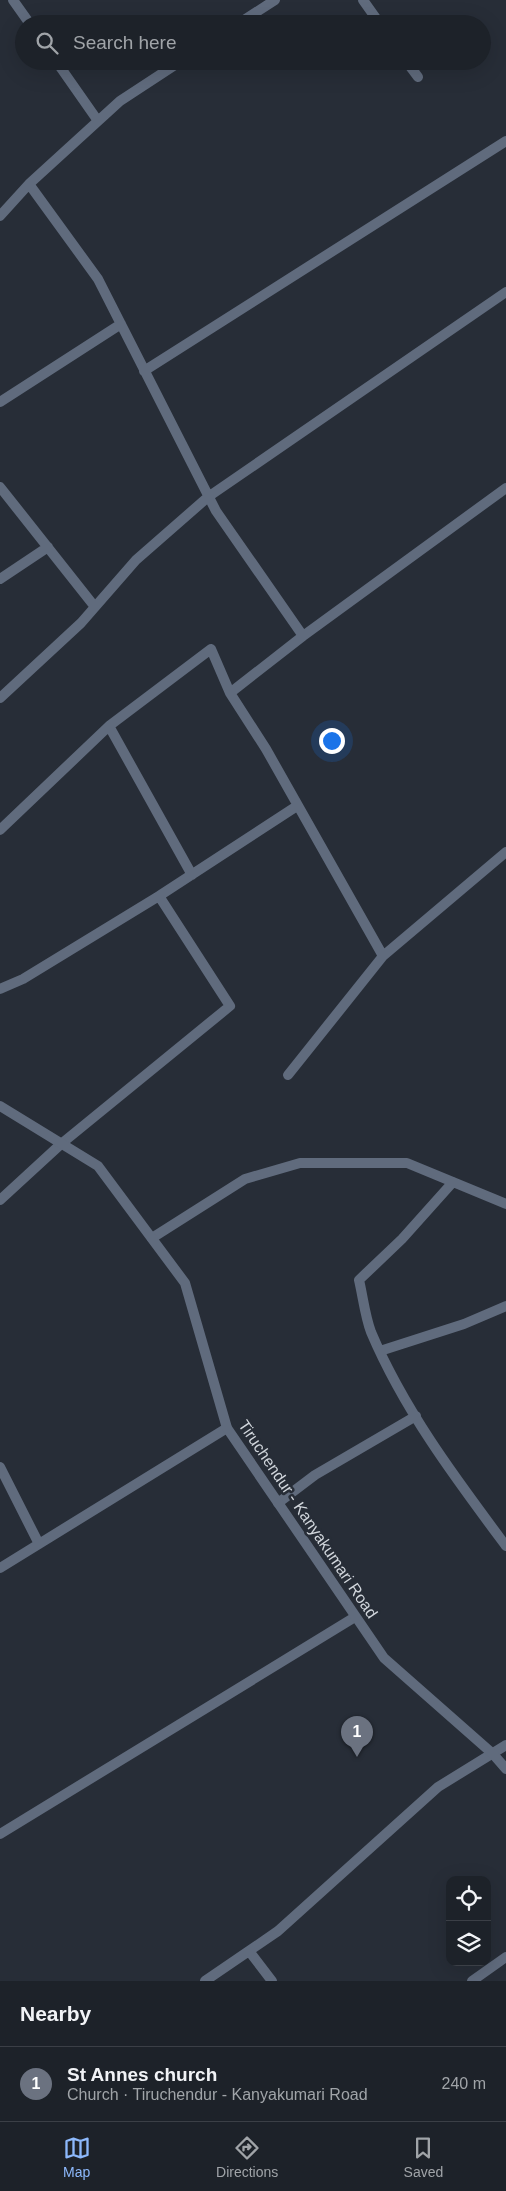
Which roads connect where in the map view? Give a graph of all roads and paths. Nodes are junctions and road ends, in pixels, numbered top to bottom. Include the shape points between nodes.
1 (13, 0) edge
2 (275, 0) edge
3 (364, 0) edge
4 (24, 15) edge
5 (252, 15) edge
6 (374, 15) edge
7 (62, 70) edge
8 (167, 70) edge
9 (413, 70) edge
10 (418, 77) dead end
11 (98, 121) junction
12 (506, 141) edge
13 (29, 184) junction
14 (0, 216) edge
15 (506, 292) edge
16 (121, 324) junction
17 (144, 371) junction
18 (0, 402) edge
19 (0, 486) edge
20 (506, 488) edge
21 (208, 497) junction
22 (48, 547) junction
23 (0, 579) edge
24 (95, 607) junction
25 (303, 636) junction
26 (230, 693) junction
27 (0, 698) edge
28 (109, 726) junction
29 (297, 806) junction
30 (0, 830) edge
31 (506, 852) edge
32 (192, 875) junction
33 (159, 896) junction
34 (383, 956) junction
35 (0, 989) edge
36 (288, 1075) dead end
37 (0, 1106) edge
38 (61, 1144) junction
39 (453, 1182) junction
40 (0, 1200) edge
41 (506, 1204) edge
42 (152, 1238) junction
43 (506, 1306) edge
44 (380, 1351) junction
45 (416, 1416) junction
46 (227, 1428) junction
47 (0, 1467) edge
48 (278, 1503) junction
49 (39, 1544) junction
50 (506, 1546) edge
51 (0, 1568) edge
52 (356, 1617) junction
53 (506, 1745) edge
54 (493, 1754) junction
55 (506, 1769) edge
56 (0, 1832) edge
57 (249, 1951) junction
58 (506, 1957) edge
59 (205, 1981) edge
60 (272, 1981) edge
61 (472, 1981) edge

1 - 4 street
2 - 5 street
3 - 6 street
7 - 11 street
8 - 11 street via 120,101
9 - 10 street
11 - 13 street
12 - 17 street
13 - 14 street
13 - 16 street via 98,279
15 - 21 street
16 - 17 street
16 - 18 street
17 - 21 street
19 - 22 street
20 - 25 street
21 - 24 street via 136,560
21 - 25 street
22 - 23 street
22 - 24 street
24 - 27 street
25 - 26 street
26 - 28 street via 211,649
26 - 29 street
28 - 30 street
28 - 32 street
29 - 32 street
29 - 34 street
31 - 34 street
32 - 33 street
33 - 35 street via 23,979
33 - 38 street via 230,1006
34 - 36 street
37 - 38 street, Tiruchendur - Kanyakumari Road
38 - 40 street
38 - 42 street, Tiruchendur - Kanyakumari Road via 98,1166
39 - 41 street
39 - 42 street via 407,1163 300,1163 245,1179
39 - 44 street via 402,1239 359,1280 370,1330
42 - 46 street, Tiruchendur - Kanyakumari Road via 185,1284
43 - 44 street via 464,1324
44 - 45 street
45 - 48 street via 315,1475
45 - 50 street via 470,1499
46 - 48 street, Tiruchendur - Kanyakumari Road
46 - 49 street
47 - 49 street
48 - 52 street, Tiruchendur - Kanyakumari Road
49 - 51 street
52 - 54 street, Tiruchendur - Kanyakumari Road via 384,1658
52 - 56 street
53 - 54 street
54 - 55 street, Tiruchendur - Kanyakumari Road
54 - 57 street via 438,1788 278,1932
57 - 59 street
57 - 60 street
58 - 61 street

